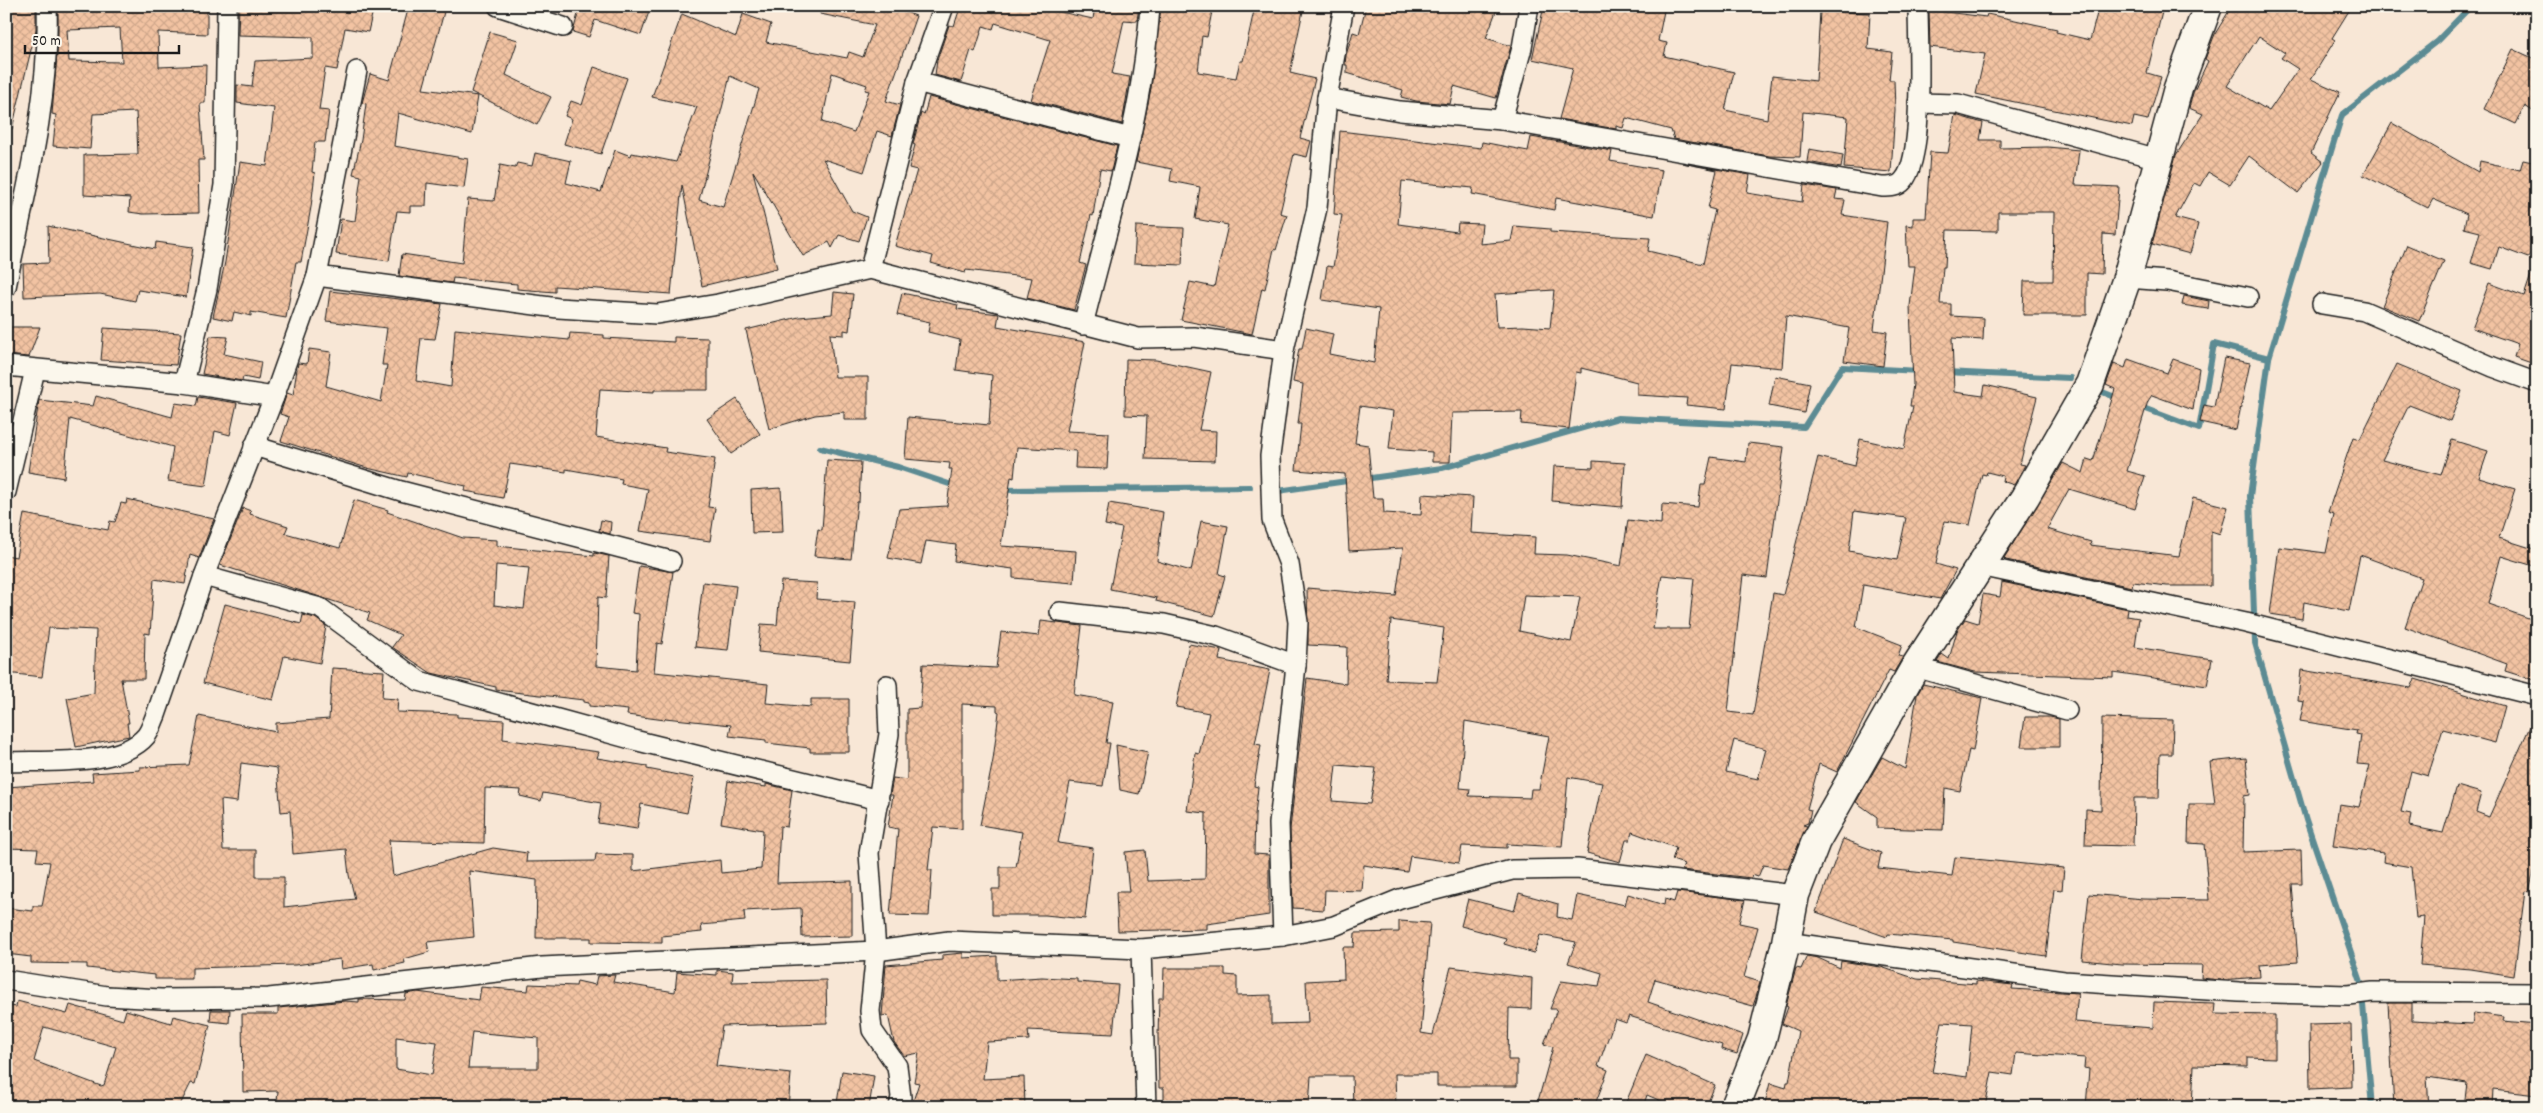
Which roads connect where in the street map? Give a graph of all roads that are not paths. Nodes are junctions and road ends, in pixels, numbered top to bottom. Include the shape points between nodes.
1 (47, 6) edge
2 (227, 6) edge
3 (498, 6) edge
4 (944, 6) edge
5 (1150, 6) edge
6 (1344, 6) edge
7 (1529, 6) edge
8 (1918, 6) edge
9 (2208, 6) edge
10 (563, 27) dead end
11 (357, 71) dead end
12 (917, 82) junction
13 (1326, 98) junction
14 (1918, 103) junction
15 (1502, 120) junction
16 (1130, 138) junction
17 (2158, 159) junction
18 (870, 269) junction
19 (316, 276) junction
20 (2126, 278) junction
21 (6, 287) edge
22 (2248, 297) dead end
23 (2322, 304) dead end
24 (1083, 325) junction
25 (1284, 350) junction
26 (6, 366) edge
27 (35, 370) junction
28 (184, 382) junction
29 (2537, 383) edge
30 (274, 397) junction
31 (254, 446) junction
32 (6, 492) edge
33 (671, 561) dead end
34 (1980, 566) junction
35 (204, 576) junction
36 (1060, 612) dead end
37 (1296, 665) junction
38 (1915, 667) junction
39 (887, 685) dead end
40 (2537, 696) edge
41 (2067, 710) dead end
42 (6, 762) edge
43 (879, 800) junction
44 (1795, 894) junction
45 (1283, 936) junction
46 (1786, 942) junction
47 (1141, 949) junction
48 (876, 951) junction
49 (6, 980) edge
50 (2537, 993) edge
51 (899, 1107) edge
52 (1146, 1107) edge
53 (1735, 1107) edge

1 - 21 street via 43,106
2 - 28 street via 224,185 207,289
3 - 10 street
4 - 12 street
5 - 16 street via 1148,40
6 - 13 street
7 - 15 street via 1522,48
8 - 14 street
9 - 17 street via 2178,88
11 - 19 street
12 - 16 street
12 - 18 street
13 - 15 street via 1400,111
13 - 25 street via 1316,208
14 - 15 street via 1915,142 1905,180 1898,186 1882,187
14 - 17 street via 1958,104
16 - 24 street
17 - 20 street
18 - 19 street via 718,304 657,314 558,308
18 - 24 street
19 - 30 street
20 - 22 street via 2167,281
20 - 34 street via 2090,384 2025,497
23 - 29 street via 2364,312
24 - 25 street via 1138,338 1194,336
25 - 37 street via 1270,456 1270,487 1272,520 1289,564 1298,622
26 - 27 street
27 - 28 street
27 - 32 street
28 - 30 street
30 - 31 street
31 - 33 street via 401,491
31 - 35 street
34 - 38 street
34 - 40 street via 2254,625
35 - 42 street via 147,735 129,749 97,758
35 - 43 street via 320,608 419,681 428,684 638,741
36 - 37 street via 1173,626 1216,636
37 - 45 street via 1279,824
38 - 41 street
38 - 44 street via 1816,841
39 - 43 street via 889,734
43 - 48 street via 869,853
44 - 45 street via 1577,869 1512,870 1400,899 1334,926
44 - 46 street
45 - 47 street
46 - 50 street via 2064,981 2348,995 2373,992
46 - 53 street via 1762,1039
47 - 48 street via 948,941
47 - 52 street
48 - 49 street via 542,967 269,998 107,996
48 - 51 street via 870,1011 872,1030 897,1066

